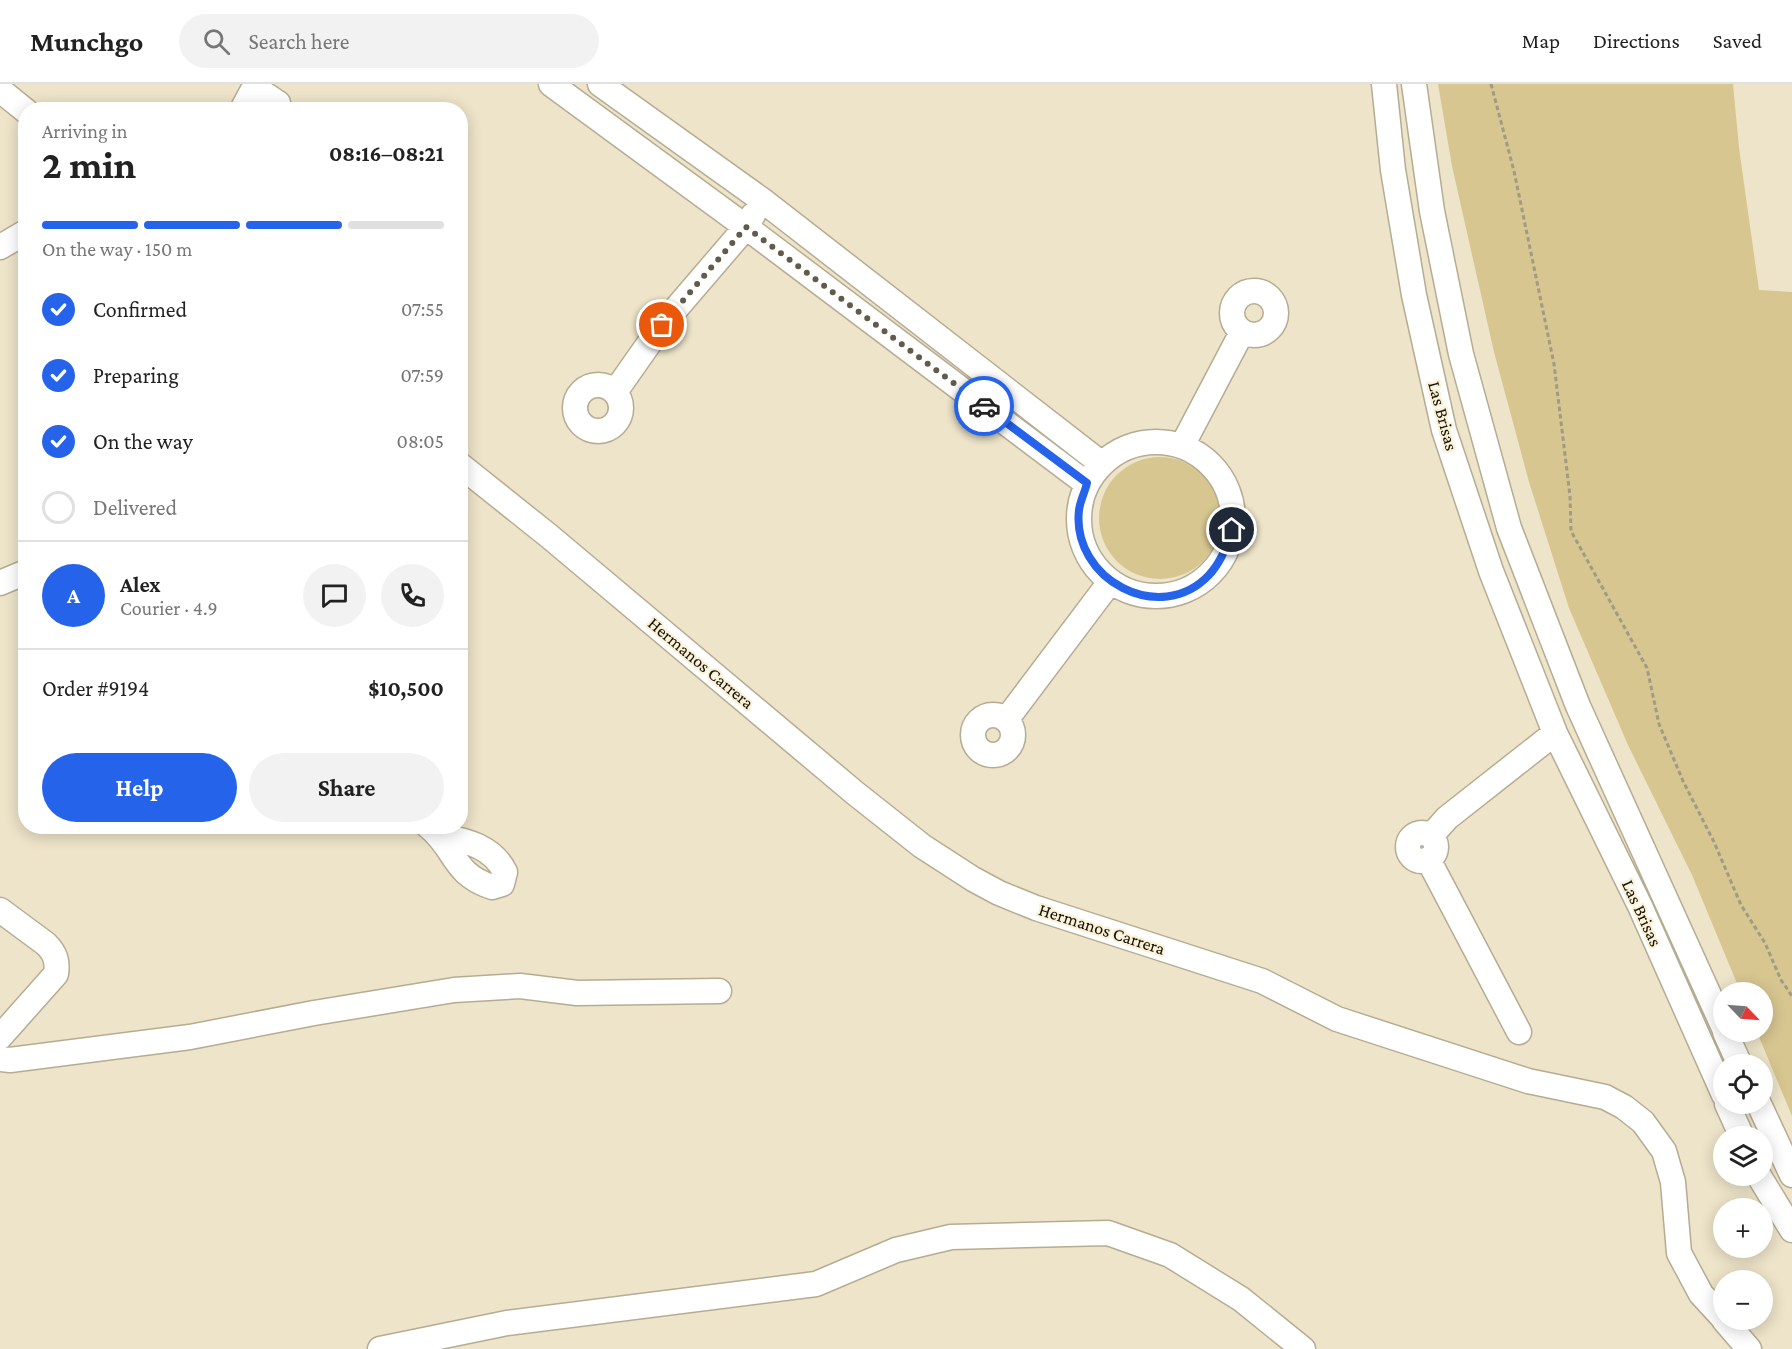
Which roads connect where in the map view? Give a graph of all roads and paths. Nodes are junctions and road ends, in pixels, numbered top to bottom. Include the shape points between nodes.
1 (551, 84) edge
2 (600, 84) edge
3 (1384, 84) edge
4 (1414, 84) edge
5 (1491, 84) edge
6 (255, 85) edge
7 (0, 90) edge
8 (280, 99) edge
9 (246, 102) edge
10 (18, 105) edge
11 (762, 200) junction
12 (746, 227) junction
13 (18, 237) edge
14 (0, 247) edge
15 (1242, 332) dead end
16 (615, 392) dead end
17 (1182, 446) junction
18 (1102, 464) junction
19 (468, 471) edge
20 (1087, 483) junction
21 (18, 575) edge
22 (1110, 582) junction
23 (0, 583) edge
24 (1578, 706) junction
25 (1006, 720) dead end
26 (1590, 732) junction
27 (1555, 733) junction
28 (0, 910) edge
29 (719, 991) dead end
30 (1792, 996) edge
31 (1713, 1006) edge
32 (1520, 1032) dead end
33 (0, 1037) edge
34 (0, 1059) edge
35 (1713, 1070) edge
36 (1764, 1114) edge
37 (1792, 1175) edge
38 (1765, 1186) edge
39 (1792, 1230) edge
40 (1713, 1308) edge
41 (1733, 1330) edge
42 (380, 1349) edge
43 (1303, 1349) edge
44 (1749, 1349) edge

1 - 12 street
2 - 11 street
3 - 27 street, Las Brisas via 1393,170 1414,295 1444,430 1491,571
4 - 24 street, Las Brisas via 1432,211 1461,354 1509,528
5 - 30 path via 1514,171 1554,364 1571,531 1647,668 1659,724 1683,781 1741,905
6 - 8 street
6 - 9 street
7 - 10 street
11 - 12 street
11 - 18 street
12 - 16 street via 662,325
12 - 20 street
13 - 14 street
15 - 17 street
17 - 18 street via 1154,442 1126,448
17 - 22 street via 1205,459 1222,479 1232,504 1232,530 1224,555 1208,576 1186,591 1160,597 1134,594
18 - 20 street
19 - 40 street, Hermanos Carrera via 863,800 973,879 1036,908 1262,981 1337,1019 1528,1081 1605,1097 1624,1107 1642,1122 1664,1151 1673,1182 1679,1253 1701,1294
20 - 22 street via 1079,510 1080,537 1091,562
21 - 23 street
22 - 25 street
24 - 26 street, Las Brisas
24 - 27 street via 1562,716
26 - 27 street via 1571,740
26 - 31 street, Las Brisas
27 - 32 street via 1447,818 1431,836 1436,848 1428,860
27 - 35 street, Las Brisas via 1640,906
28 - 33 street via 46,944 58,966 56,974
29 - 34 street via 577,993 520,986 454,990 190,1036
36 - 37 street
38 - 39 street
41 - 44 street, Hermanos Carrera
42 - 43 street via 507,1323 816,1284 896,1250 951,1237 1108,1233 1170,1255 1241,1299

